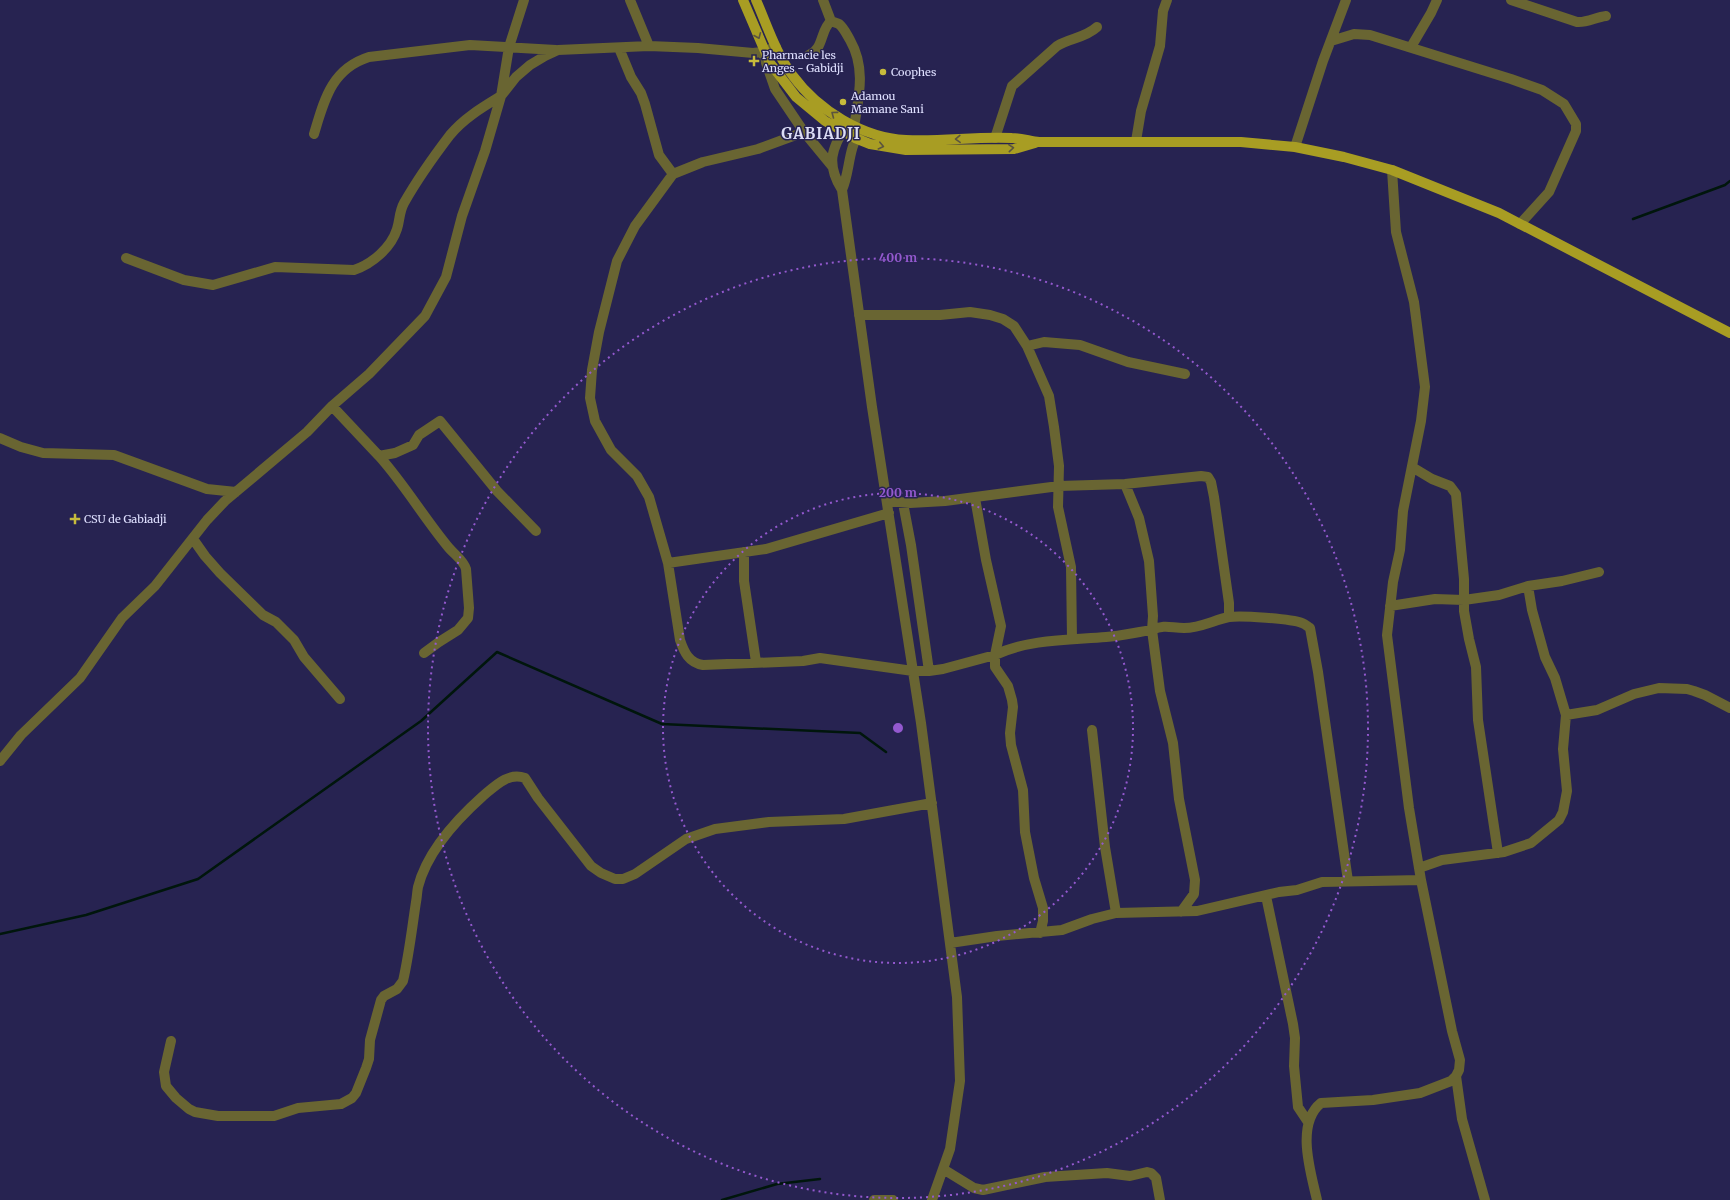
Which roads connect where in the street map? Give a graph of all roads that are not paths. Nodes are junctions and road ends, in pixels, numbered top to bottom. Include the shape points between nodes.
1 (524, 0) edge
2 (630, 0) edge
3 (743, 0) edge
4 (756, 0) edge
5 (823, 0) edge
6 (1167, 0) edge
7 (1346, 0) edge
8 (1437, 0) edge
9 (1511, 0) edge
10 (1606, 16) dead end
11 (831, 21) junction
12 (1097, 28) dead end
13 (1331, 41) junction
14 (649, 46) junction
15 (509, 47) junction
16 (776, 47) junction
17 (1411, 47) junction
18 (619, 48) junction
19 (558, 50) junction
20 (764, 52) junction
21 (809, 55) dead end
22 (501, 96) junction
23 (852, 130) junction
24 (804, 132) junction
25 (314, 134) dead end
26 (996, 138) junction
27 (1136, 141) junction
28 (1039, 142) junction
29 (1295, 147) junction
30 (832, 166) junction
31 (1392, 170) junction
32 (673, 174) junction
33 (842, 190) junction
34 (1520, 224) junction
35 (126, 258) dead end
36 (859, 315) junction
37 (1730, 333) edge
38 (1027, 346) junction
39 (1185, 374) dead end
40 (332, 406) junction
41 (0, 438) edge
42 (379, 456) junction
43 (1412, 467) junction
44 (1125, 484) junction
45 (1059, 486) junction
46 (236, 492) junction
47 (975, 498) junction
48 (887, 501) junction
49 (903, 503) junction
50 (889, 513) junction
51 (536, 531) dead end
52 (193, 539) junction
53 (744, 552) junction
54 (668, 563) junction
55 (1598, 572) dead end
56 (1528, 586) junction
57 (1464, 600) junction
58 (1390, 606) junction
59 (1229, 617) junction
60 (1152, 630) junction
61 (1072, 639) junction
62 (424, 653) dead end
63 (995, 655) junction
64 (756, 662) junction
65 (913, 671) junction
66 (929, 671) junction
67 (340, 699) dead end
68 (1730, 708) edge
69 (1566, 716) junction
70 (1092, 730) dead end
71 (0, 761) edge
72 (932, 803) junction
73 (1498, 853) junction
74 (1419, 868) junction
75 (1421, 880) junction
76 (1348, 881) junction
77 (1266, 896) junction
78 (1181, 912) junction
79 (1116, 913) junction
80 (1040, 933) junction
81 (950, 943) junction
82 (171, 1041) dead end
83 (1456, 1076) junction
84 (1308, 1122) junction
85 (944, 1170) junction
86 (874, 1200) edge
87 (893, 1200) edge
88 (932, 1200) edge
89 (1160, 1200) edge
90 (1317, 1200) edge
91 (1485, 1200) edge

1 - 15 street
2 - 14 street
3 -> 20 main road
4 - 16 main road
5 - 11 street
6 - 27 street via 1163,11 1160,46 1141,111
7 - 13 street
8 - 17 street
9 - 10 street via 1577,22
11 - 21 street via 824,29 818,49
11 - 23 street via 844,29 857,53 861,70
12 - 26 street via 1057,46 1015,82 1009,92
13 - 17 street via 1361,34
13 - 29 street
14 - 18 street
14 - 20 street via 740,53
15 - 19 street
15 - 22 street
15 - 25 street via 458,46 358,60 335,81 321,110
16 - 20 street
23 -> 16 main road via 793,76
17 - 34 street via 1542,90 1567,108 1576,124 1576,131 1549,192
18 - 19 street
18 - 32 street via 643,98 658,155
19 - 22 street via 530,65 516,77
20 - 23 main road via 796,97 825,121
20 - 24 street via 775,89
22 - 35 street via 464,121 450,136 405,202 398,218 397,229 388,245 364,267 354,270 275,267 213,285 184,280
22 - 40 street via 462,216 446,277 429,310 369,374
26 -> 23 main road via 905,140
23 -> 28 main road via 870,144 906,150 1014,149
23 - 30 street via 833,155
23 - 33 street via 847,178
24 - 30 street
24 - 32 street via 758,149 703,162
26 - 28 main road
27 - 28 main road
27 - 29 main road via 1241,142
29 - 31 main road
30 - 33 street via 834,178
31 - 34 main road
31 - 43 street via 1396,232 1414,302 1424,376 1424,402
32 - 54 street via 635,226 617,261 596,347 590,398 595,421 611,450 637,476 649,497
33 - 36 street
34 - 37 main road
36 - 38 street via 970,312 990,315 1014,326
36 - 48 street
38 - 39 street via 1044,342 1080,345 1128,362
38 - 45 street via 1049,396 1059,466
40 - 42 street
40 - 46 street via 307,432
41 - 46 street via 43,453 114,455 207,489
42 - 51 street via 396,453 413,445 419,436 440,421 497,491
42 - 62 street via 466,569 468,618 458,630
43 - 57 street via 1450,486 1456,494
43 - 58 street via 1403,507 1400,550
44 - 45 street
44 - 59 street via 1208,477 1214,497
44 - 60 street via 1139,518 1148,554
45 - 47 street
45 - 61 street via 1058,507 1071,567
46 - 52 street via 213,513
47 - 49 street
47 - 63 street via 1000,626
48 - 49 street
48 - 50 street
49 - 66 street
50 - 53 street via 766,549
50 - 65 street
52 - 67 street via 220,573 263,615 276,622 294,640 304,657
52 - 71 street via 155,586 122,618 80,678 21,735
53 - 54 street
53 - 64 street via 744,581
54 - 64 street via 680,640 688,657 703,665
55 - 56 street
56 - 57 street via 1509,593
56 - 69 street via 1532,610
57 - 58 street via 1435,599
57 - 73 street via 1476,667 1478,720
58 - 74 street via 1387,635
59 - 60 street via 1190,627 1167,626
59 - 76 street via 1281,620 1304,624 1310,628
60 - 61 street via 1108,637
60 - 78 street via 1160,691 1173,743 1179,799 1194,880 1194,894
61 - 63 street via 1006,649
63 - 66 street
63 - 80 street via 995,667 1008,686 1012,700 1011,745 1023,790 1025,832 1043,908
64 - 65 street via 820,658
65 - 66 street
65 - 72 street
68 - 69 street via 1694,691 1666,688 1634,694 1597,710
69 - 73 street via 1563,749 1567,791 1563,812 1558,820 1531,843
70 - 79 street via 1105,847
72 - 81 street
72 - 82 street via 844,819 769,822 715,828 686,839 634,874 623,879 615,879 591,866 525,778 512,776 498,783 474,804 434,850 425,868 417,889 403,981 397,989 381,1000 370,1040 369,1059 352,1098 341,1104 298,1108 274,1116 201,1114 189,1109 166,1086 164,1072
73 - 74 street via 1442,860
74 - 75 street
75 - 76 street
75 - 83 street via 1460,1060
76 - 77 street via 1322,882
77 - 78 street
77 - 84 street via 1293,1024 1298,1107
78 - 79 street
79 - 80 street via 1062,930
80 - 81 street
81 - 85 street via 957,997 960,1081 950,1149
83 - 84 street via 1451,1081 1420,1093 1373,1100 1321,1103
83 - 91 street via 1462,1119
84 - 90 street via 1310,1171
85 - 88 street
85 - 89 street via 974,1188 983,1190 1045,1177 1107,1173 1130,1176 1147,1172 1156,1178
86 - 87 street

